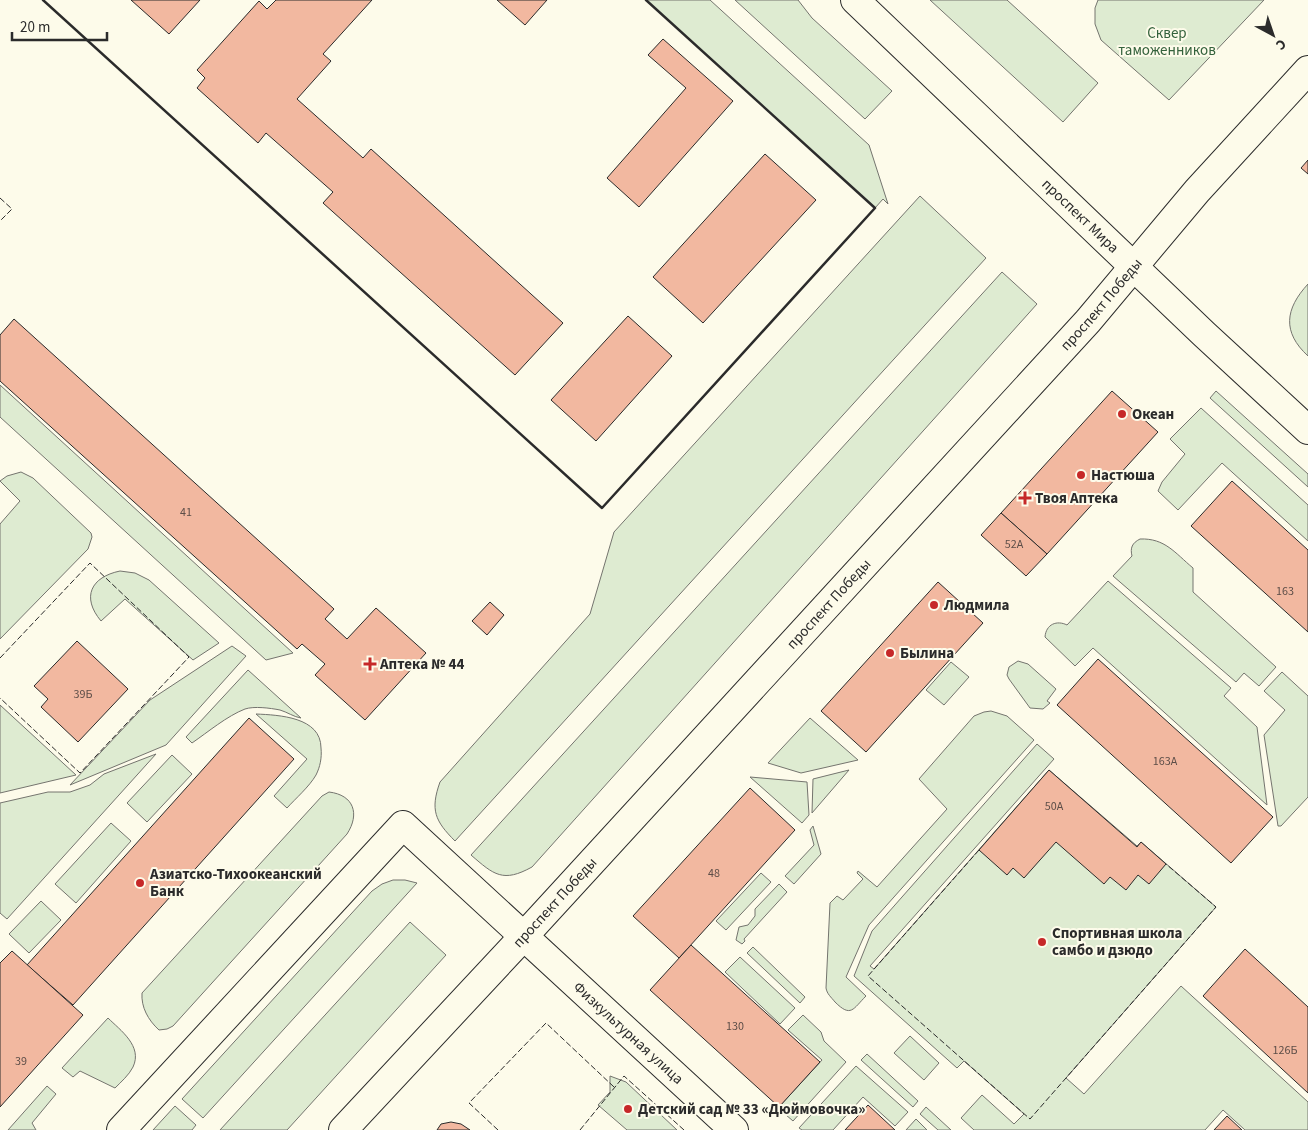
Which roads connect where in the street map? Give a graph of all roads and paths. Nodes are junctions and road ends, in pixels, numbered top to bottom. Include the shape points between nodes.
1 (855, 0) edge
2 (1308, 70) edge
3 (1134, 266) junction
4 (1308, 430) edge
5 (523, 937) junction
6 (121, 1130) edge
7 (342, 1130) edge
8 (734, 1130) edge

1 - 3 main road, проспект Мира
2 - 3 main road, проспект Победы via 1197,191
3 - 4 main road, проспект Мира
3 - 5 main road, проспект Победы via 1088,321
5 - 6 main road, Физкультурная улица via 403,826
5 - 7 main road, проспект Победы
5 - 8 main road, Физкультурная улица

